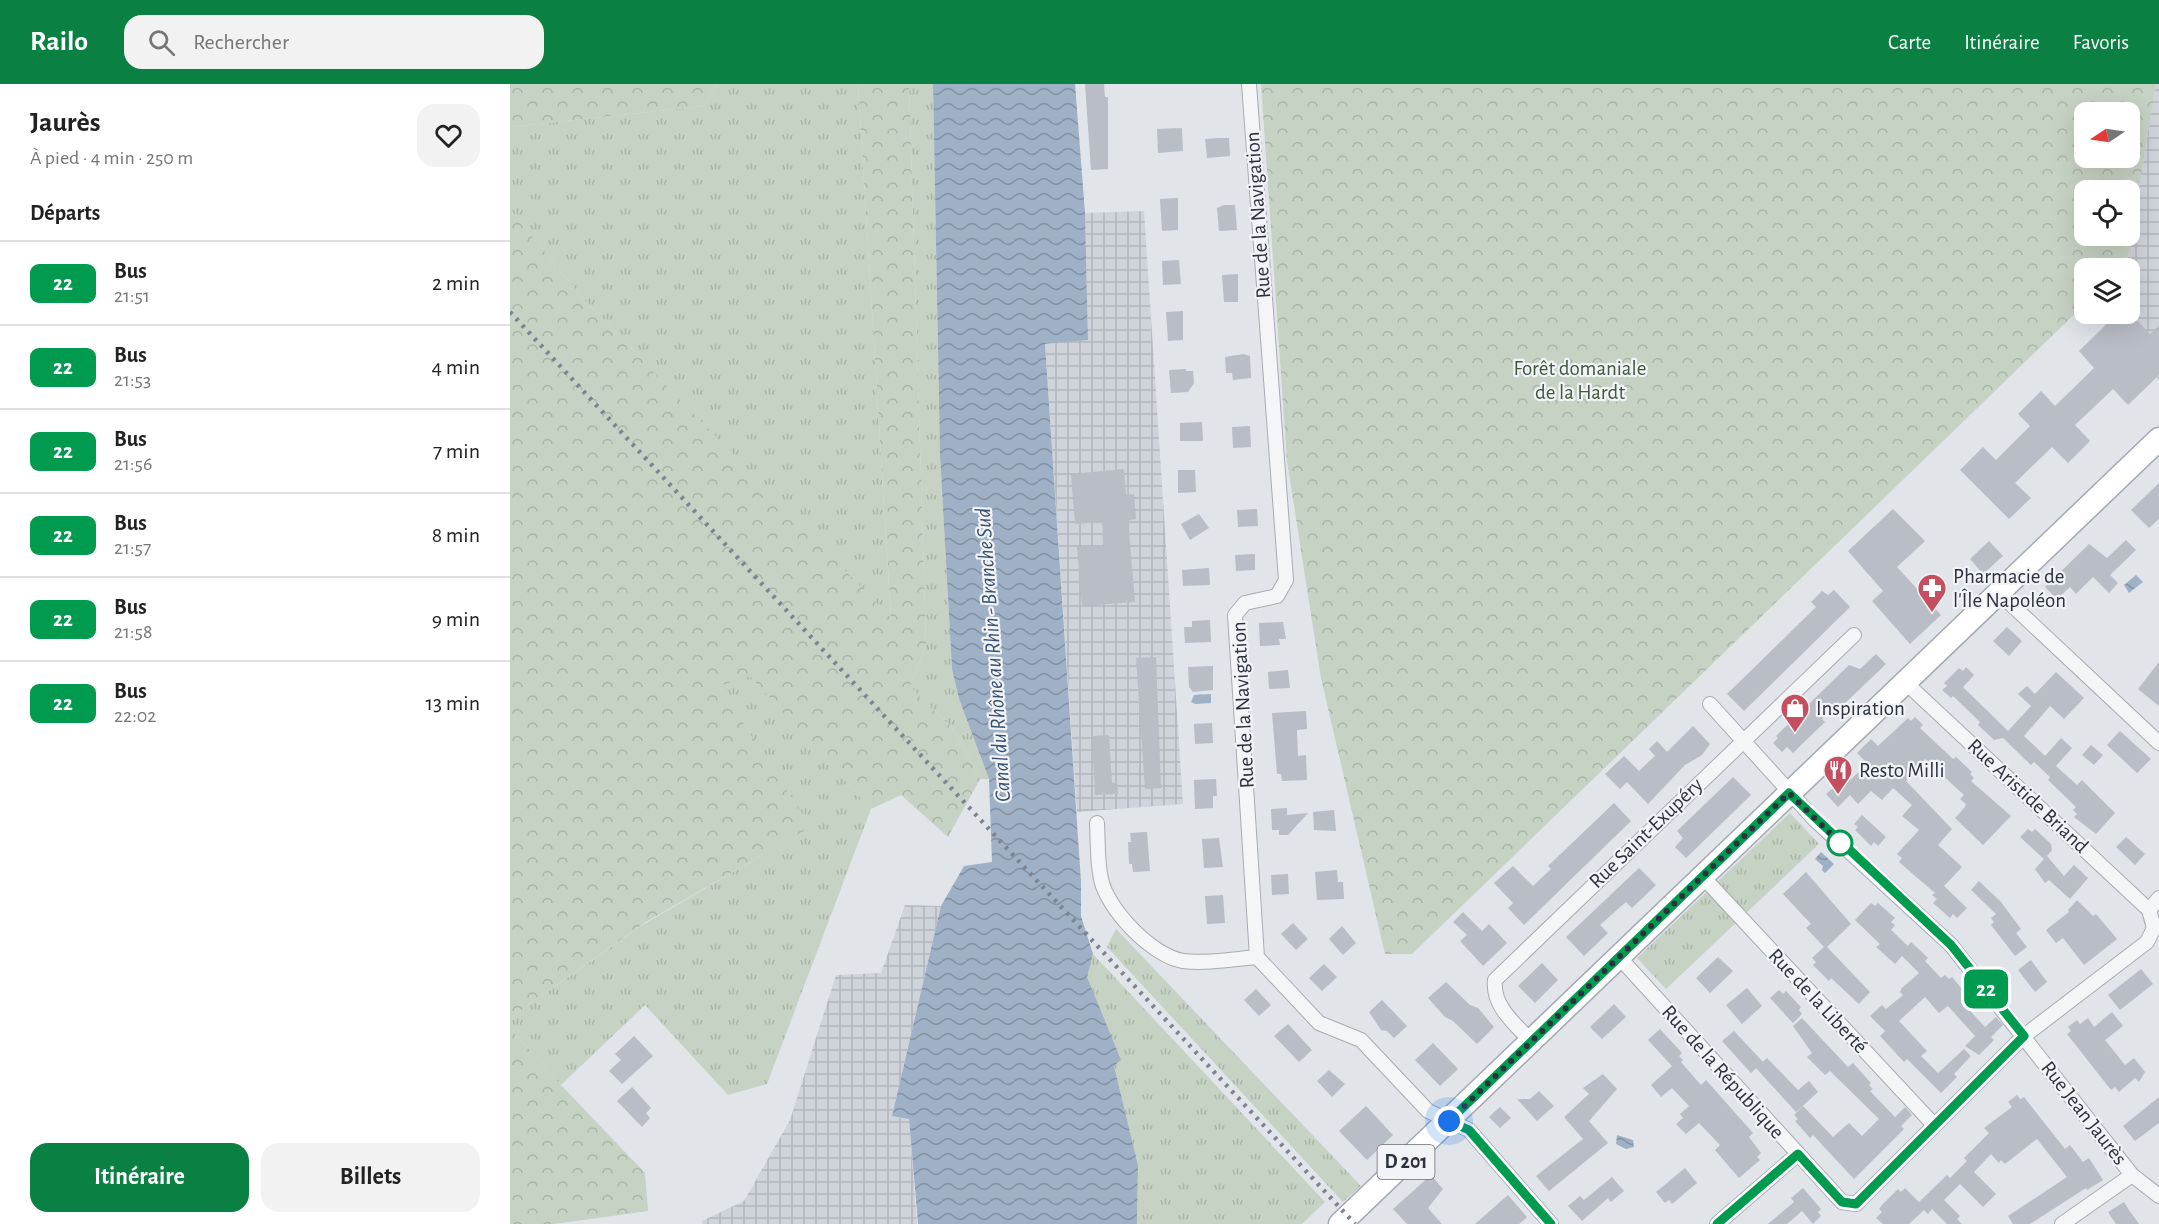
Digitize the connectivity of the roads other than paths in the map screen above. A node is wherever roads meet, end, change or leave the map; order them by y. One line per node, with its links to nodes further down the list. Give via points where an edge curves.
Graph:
1 (1249, 84): 14 (street, Rue de la Navigation, via 1286,580 1277,596 1245,603 1235,615)
2 (2159, 439): 3 (main road, D 201)
3 (1999, 593): 5 (main road, D 201); 8 (street)
4 (1854, 635): 7 (street, Rue Saint-Exupéry)
5 (1906, 683): 9 (main road, D 201); 13 (street, Rue Aristide Briand)
6 (1710, 704): 7 (street, Rue Jean Jaurès)
7 (1741, 741): 9 (street, Rue Jean Jaurès); 17 (street, Rue Saint-Exupéry, via 1495,980 1498,1004)
8 (2159, 743)
9 (1789, 793): 11 (main road, D 201); 16 (street, Rue Jean Jaurès, via 1951,945)
10 (1097, 823): 14 (street, via 1101,879 1109,901 1144,940 1162,954 1183,961)
11 (1703, 877): 15 (main road, D 201); 19 (street, Rue de la Liberté)
12 (2159, 898): 13 (street)
13 (2149, 910): 16 (street, via 2154,928 2147,942)
14 (1257, 957): 18 (street, via 1319,1023 1361,1040 1428,1111)
15 (1619, 957): 17 (main road, D 201); 20 (street, Rue de la République)
16 (2024, 1036): 19 (street); 21 (street, Rue Jean Jaurès)
17 (1532, 1042): 18 (main road, D 201)
18 (1449, 1121): 23 (main road, D 201); 24 (street, via 1469,1130)
19 (1934, 1125): 20 (street, Rue de la République, via 1856,1204 1842,1202)
20 (1798, 1154): 25 (street)
21 (2132, 1175): 22 (street, Rue Jean Jaurès); 26 (street)
22 (2159, 1196)
23 (1340, 1224)
24 (1551, 1224)
25 (1717, 1224)
26 (2062, 1224)

